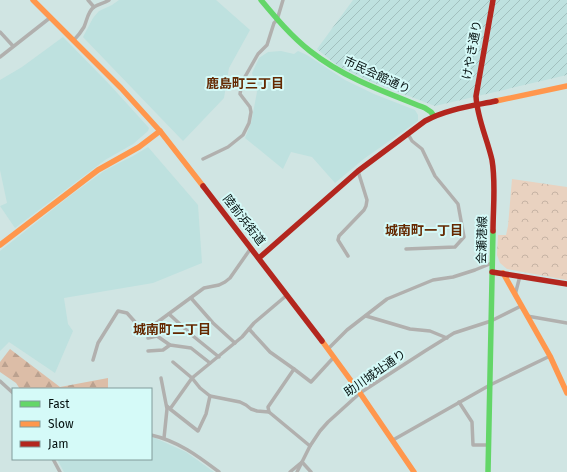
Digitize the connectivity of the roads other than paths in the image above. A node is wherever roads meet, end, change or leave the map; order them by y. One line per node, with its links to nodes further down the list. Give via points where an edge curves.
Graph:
1 (33, 0): 8 (main road, 陸前浜街道)
2 (88, 0): 7 (street)
3 (109, 0): 7 (street)
4 (261, 0): 9 (main road, 市民会館通り)
5 (283, 0): 9 (street)
6 (493, 0): 15 (main road, けやき通り)
7 (94, 7): 11 (street)
8 (51, 17): 11 (main road, 陸前浜街道); 12 (street)
9 (277, 20): 16 (main road, 市民会館通り, via 310,51 342,72 425,108); 19 (street, via 267,45 258,54 242,82 240,94 251,112 243,135 228,147)
10 (0, 32): 12 (street)
11 (74, 40): 17 (main road, 陸前浜街道)
12 (13, 46): 13 (street)
13 (0, 57)
14 (567, 86): 15 (main road)
15 (476, 105): 16 (main road); 26 (main road, 会瀬港線, via 493,168)
16 (434, 116): 18 (main road)
17 (160, 131): 21 (main road, via 133,151 98,170); 22 (main road, 陸前浜街道)
18 (408, 134): 20 (main road); 23 (street, via 422,149 435,176 458,204 464,237 455,246)
19 (203, 159)
20 (358, 171): 24 (street, via 367,200 364,210 339,236 338,240); 25 (main road)
21 (0, 245)
22 (251, 248): 25 (main road, 陸前浜街道); 33 (street, via 230,278 219,285 204,288)
23 (406, 249)
24 (348, 256)
25 (258, 258): 31 (main road, 陸前浜街道)
26 (492, 264): 27 (main road, 会瀬港線); 36 (street, via 453,277 433,280 387,299)
27 (492, 272): 28 (main road); 38 (main road, 会瀬港線)
28 (503, 274): 29 (main road); 32 (main road)
29 (520, 276): 30 (main road); 32 (street)
30 (567, 284)
31 (287, 295): 40 (street); 45 (main road, 陸前浜街道)
32 (515, 295): 34 (main road)
33 (191, 298): 35 (street); 43 (street)
34 (521, 306): 37 (main road); 38 (street, 助川城址通り)
35 (169, 314): 47 (street); 50 (street, via 144,332 127,313 118,311 98,343)
36 (366, 316): 42 (street, via 410,329 430,331); 45 (street)
37 (527, 316): 39 (street); 48 (main road)
38 (490, 321): 42 (street, 助川城址通り, via 454,333); 57 (main road, 会瀬港線)
39 (567, 323)
40 (249, 329): 43 (street); 53 (street, via 270,352)
41 (148, 338): 44 (street, via 157,336)
42 (447, 338): 59 (street, 助川城址通り)
43 (235, 343): 47 (street)
44 (170, 345): 46 (street, via 163,350); 52 (street, via 191,348)
45 (328, 349): 49 (main road, 陸前浜街道)
46 (148, 351)
47 (218, 356): 52 (street)
48 (550, 356): 57 (street); 60 (main road)
49 (334, 357): 53 (street, via 311,382); 59 (main road, 陸前浜街道)
50 (93, 360)
51 (173, 362): 55 (street)
52 (210, 364): 55 (street)
53 (294, 369): 64 (street, via 271,401)
54 (161, 378): 63 (street)
55 (192, 378): 61 (street); 63 (street)
56 (0, 381): 58 (street)
57 (490, 385): 62 (street); 68 (main road, 会瀬港線)
58 (12, 392)
59 (360, 393): 67 (main road, 陸前浜街道); 69 (street, 助川城址通り, via 328,422)
60 (567, 393)
61 (210, 396): 63 (street, via 206,414 198,431); 64 (street, via 240,402 251,409)
62 (459, 402): 67 (street); 68 (street, via 472,422 473,445)
63 (168, 408): 66 (street)
64 (269, 412): 69 (street)
65 (152, 435): 66 (street)
66 (164, 438): 73 (street, via 190,451)
67 (393, 440): 77 (main road, 陸前浜街道)
68 (489, 445): 78 (main road, 会瀬港線)
69 (310, 446): 71 (street, 助川城址通り)
70 (53, 460): 72 (street)
71 (302, 462): 74 (street); 75 (street, 助川城址通り); 76 (street)
72 (60, 472)
73 (219, 472)
74 (290, 472)
75 (297, 472)
76 (311, 472)
77 (414, 472)
78 (488, 472)

